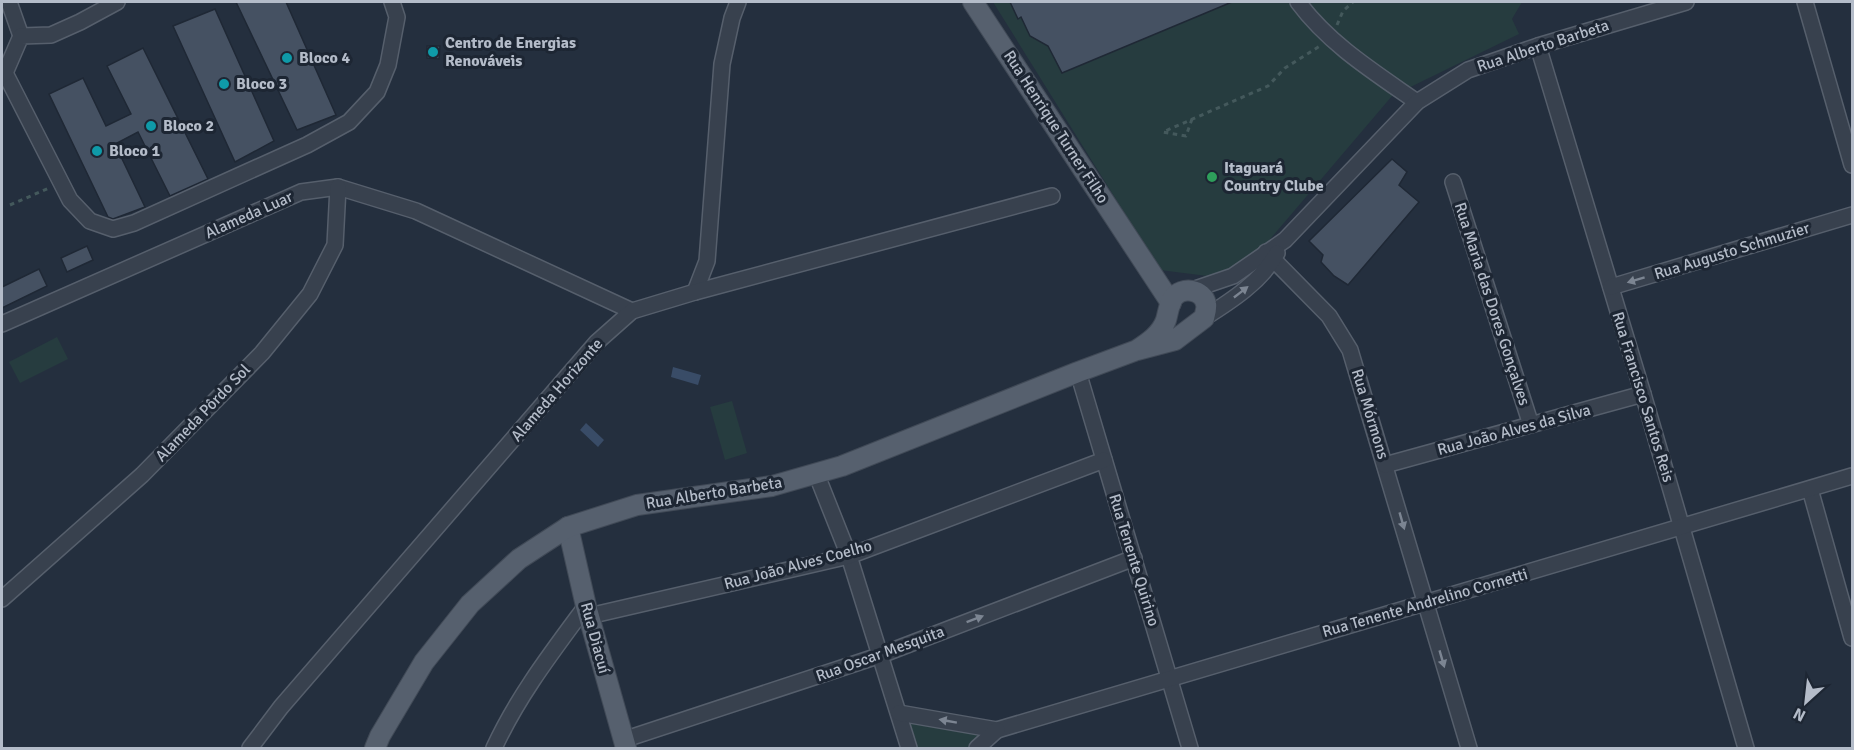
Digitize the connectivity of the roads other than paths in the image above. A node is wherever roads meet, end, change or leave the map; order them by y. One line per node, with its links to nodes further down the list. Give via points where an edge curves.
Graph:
1 (9, 2): 9 (street)
2 (117, 2): 9 (street, via 51,35)
3 (392, 2): 11 (street, via 397,17 388,65 377,92 349,122 307,145 113,230 90,221 70,200)
4 (738, 2): 22 (street, via 722,64 707,261)
5 (973, 2): 18 (main road, Rua Henrique Turner Filho)
6 (1298, 2): 12 (street, via 1344,51)
7 (1686, 2): 10 (street, Rua Alberto Barbeta)
8 (1805, 2): 13 (street)
9 (21, 36): 11 (street)
10 (1538, 45): 12 (street, Rua Alberto Barbeta, via 1468,70); 20 (street, Rua Francisco Santos Reis)
11 (3, 74)
12 (1417, 102): 19 (street, Rua Alberto Barbeta)
13 (1852, 165)
14 (1453, 182): 30 (street, Rua Maria das Dores Gonçalves)
15 (338, 187): 24 (street, Alameda Luar, via 416,211); 26 (street, Alameda Luar, via 301,192); 40 (street, Alameda Pôrdo Sol, via 335,245 310,294 262,353 142,475)
16 (1052, 196): 22 (street, Alameda Horizonte)
17 (1852, 215): 20 (street, Rua Augusto Schmuzier, one-way to 20)
18 (1139, 254): 21 (main road); 23 (main road, Rua Henrique Turner Filho)
19 (1270, 256): 21 (street, via 1233,276); 25 (street, one-way to 19, via 1249,285); 32 (street, Rua Mórmons, via 1329,316 1350,350)
20 (1611, 287): 29 (street, Rua Francisco Santos Reis)
21 (1191, 290): 23 (main road, via 1181,291); 25 (main road, via 1202,296 1206,304)
22 (696, 292): 24 (street, Alameda Horizonte)
23 (1170, 304): 25 (main road, via 1173,319 1183,326); 27 (main road, via 1165,323 1154,338)
24 (632, 311): 49 (street, Alameda Horizonte, via 597,342 281,707)
25 (1200, 322): 27 (main road, via 1175,340)
26 (2, 324)
27 (1137, 350): 28 (main road, Rua Alberto Barbeta)
28 (1078, 372): 31 (street, Rua Tenente Quirino); 33 (main road, Rua Alberto Barbeta)
29 (1643, 394): 30 (street, Rua João Alves da Silva); 37 (street, Rua Francisco Santos Reis)
30 (1531, 425): 32 (street, Rua João Alves da Silva)
31 (1104, 460): 38 (street, Rua João Alves Coelho); 39 (street, Rua Tenente Quirino)
32 (1385, 465): 41 (street, Rua Mórmons, one-way to 41)
33 (816, 473): 36 (main road, Rua Alberto Barbeta, via 772,486 637,505); 38 (street)
34 (1852, 476): 35 (street, Rua Tenente Andrelino Cornetti)
35 (1810, 489): 37 (street, Rua Tenente Andrelino Cornetti); 43 (street)
36 (568, 526): 42 (main road, Rua Diacuí); 50 (main road, Rua Alberto Barbeta, via 519,559 470,604 424,662)
37 (1682, 527): 41 (street, Rua Tenente Andrelino Cornetti); 56 (street, Rua Francisco Santos Reis)
38 (849, 555): 42 (street, Rua João Alves Coelho); 44 (street)
39 (1134, 558): 44 (street, Rua Oscar Mesquita, one-way to 39); 45 (street, Rua Tenente Quirino)
40 (2, 599)
41 (1426, 603): 45 (street, Rua Tenente Andrelino Cornetti); 55 (street, Rua Mórmons, one-way to 55)
42 (588, 611): 48 (main road, Rua Diacuí); 51 (street, via 541,665)
43 (1852, 638)
44 (881, 655): 46 (street); 48 (street, Rua Oscar Mesquita)
45 (1169, 678): 47 (street, Rua Tenente Andrelino Cornetti); 54 (street, Rua Tenente Quirino)
46 (899, 713): 47 (street, one-way to 46); 52 (street)
47 (997, 730): 53 (street)
48 (624, 744)
49 (250, 748)
50 (375, 748)
51 (494, 748)
52 (909, 748)
53 (977, 748)
54 (1190, 748)
55 (1468, 748)
56 (1746, 748)

